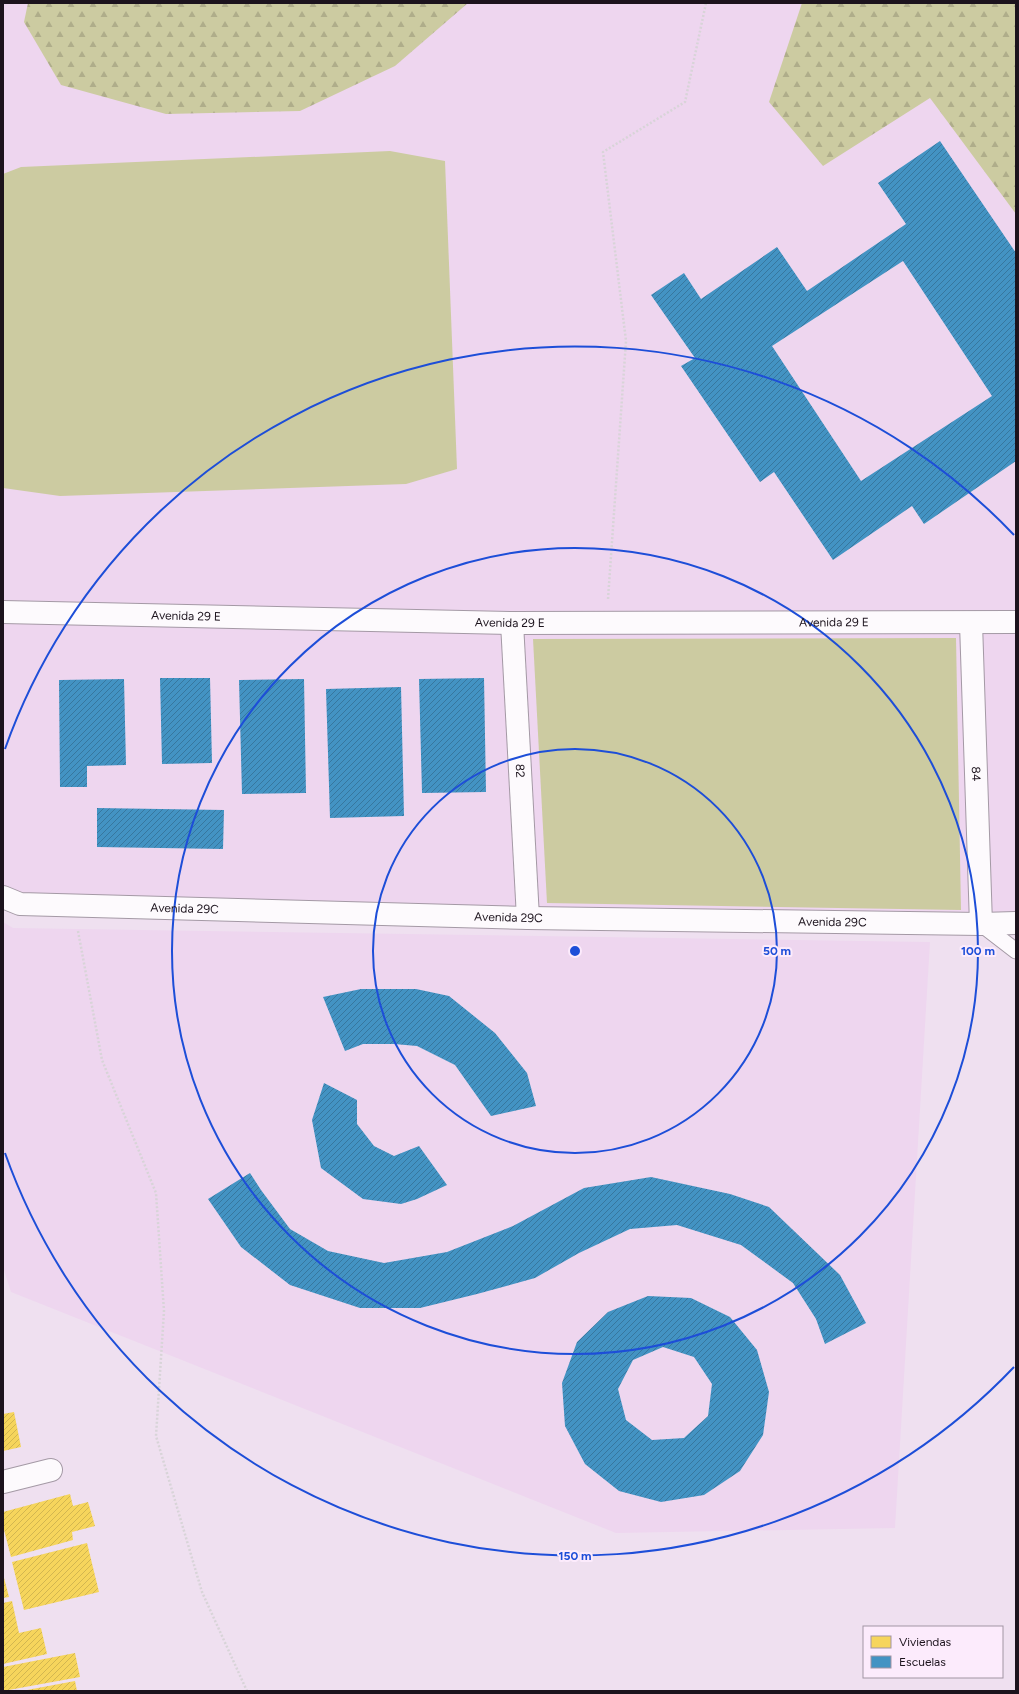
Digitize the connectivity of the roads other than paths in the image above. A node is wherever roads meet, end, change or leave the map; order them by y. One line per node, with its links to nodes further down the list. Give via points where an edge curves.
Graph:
1 (3, 612): 3 (street, Avenida 29 E)
2 (1016, 622): 4 (street, Avenida 29 E)
3 (512, 623): 4 (street, Avenida 29 E); 6 (street, 82)
4 (971, 623): 8 (street, 84)
5 (3, 897): 6 (street, Avenida 29C, via 20,904)
6 (528, 918): 8 (street, Avenida 29C)
7 (1016, 923): 8 (street, Avenida 29C)
8 (981, 924): 9 (lane)
9 (1016, 951)
10 (51, 1470): 11 (street)
11 (3, 1482)

